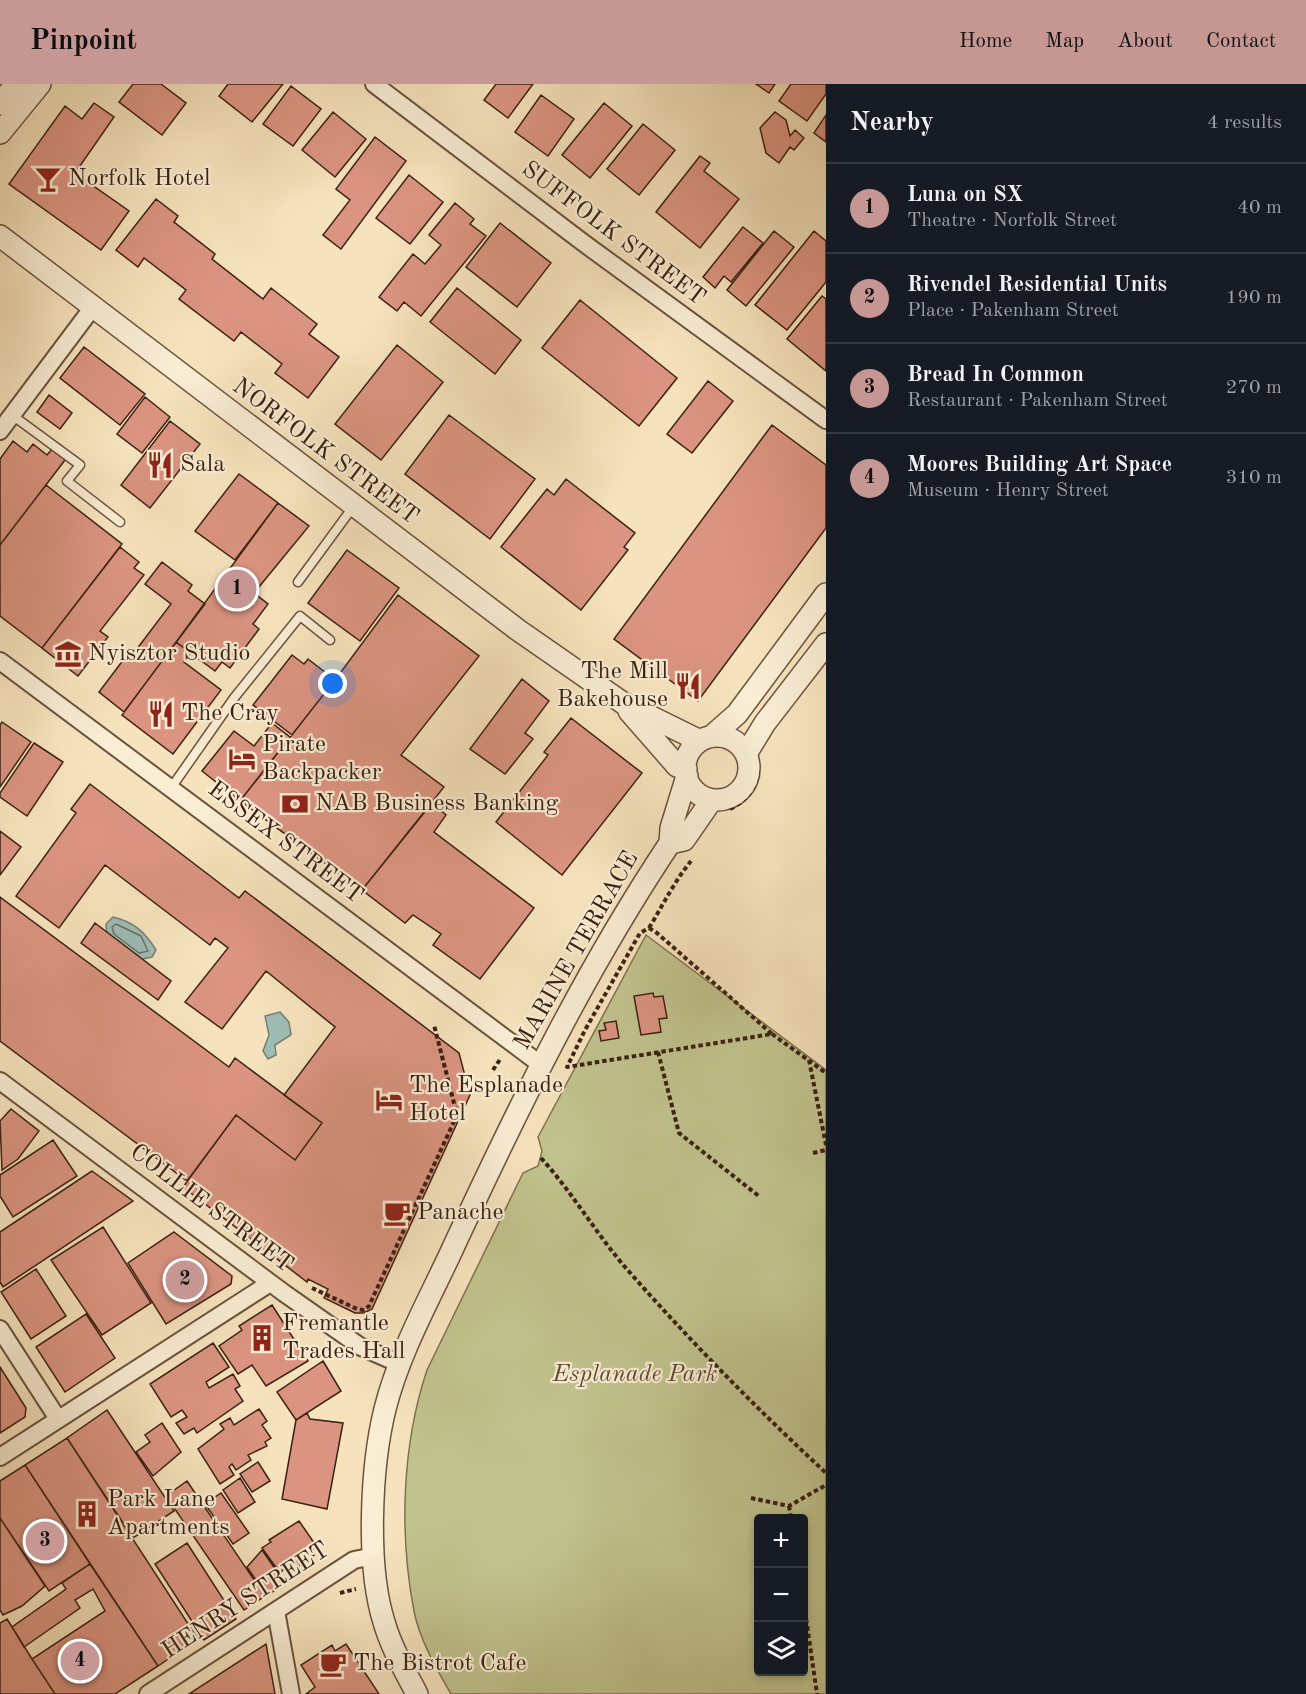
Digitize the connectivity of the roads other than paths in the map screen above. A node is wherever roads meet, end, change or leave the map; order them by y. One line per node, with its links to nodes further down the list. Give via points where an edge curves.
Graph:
1 (16, 84): 4 (street)
2 (40, 84): 5 (street)
3 (374, 84): 9 (street, SUFFOLK STREET)
4 (0, 104)
5 (0, 133)
6 (0, 236): 7 (street, NORFOLK STREET)
7 (93, 307): 8 (street); 11 (street, NORFOLK STREET)
8 (12, 415): 10 (street); 12 (lane, via 80,465 67,481)
9 (826, 420)
10 (0, 431)
11 (353, 507): 13 (lane); 18 (street, NORFOLK STREET)
12 (120, 522)
13 (298, 582)
14 (826, 594): 19 (street, MARINE TERRACE, via 737,714)
15 (330, 640): 22 (lane, via 300,616 234,698)
16 (826, 644): 20 (street, via 765,723)
17 (0, 661): 22 (street, ESSEX STREET)
18 (623, 703): 19 (street, NORFOLK STREET); 21 (street, NORFOLK STREET)
19 (706, 738): 20 (street, via 731,740); 21 (street, MARINE TERRACE, via 687,756)
20 (753, 757): 23 (street, via 742,789)
21 (686, 772): 23 (street, via 700,795); 24 (street, MARINE TERRACE)
22 (171, 788): 25 (street, ESSEX STREET)
23 (718, 808): 24 (street, MARINE TERRACE, via 684,840)
24 (670, 843): 25 (street, MARINE TERRACE, via 601,951)
25 (540, 1065): 29 (street, MARINE TERRACE)
26 (0, 1081): 27 (street, COLLIE STREET)
27 (270, 1283): 29 (street, COLLIE STREET, via 361,1347); 30 (street)
28 (0, 1329): 30 (street)
29 (400, 1364): 32 (street, MARINE TERRACE, via 385,1409 375,1480)
30 (58, 1419): 31 (street)
31 (0, 1457)
32 (374, 1556): 33 (street, HENRY STREET, via 354,1560); 36 (street, MARINE TERRACE, via 376,1590 384,1622)
33 (276, 1611): 34 (street, HENRY STREET); 35 (street)
34 (148, 1694)
35 (291, 1694)
36 (417, 1694)

